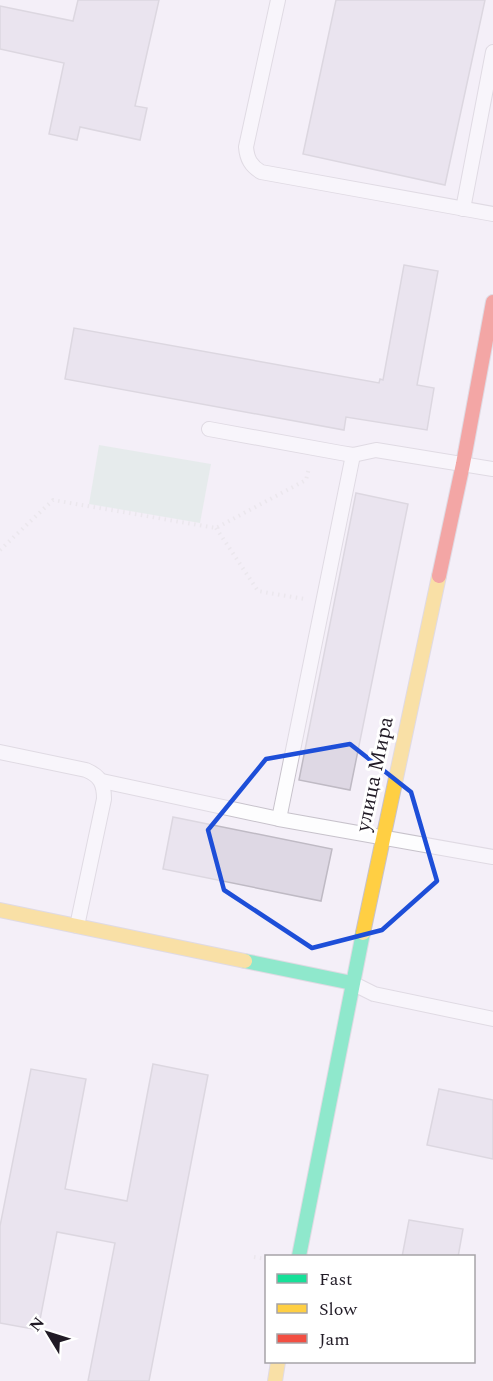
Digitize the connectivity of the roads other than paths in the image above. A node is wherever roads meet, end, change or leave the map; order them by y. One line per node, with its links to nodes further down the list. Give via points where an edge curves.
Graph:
1 (278, 0): 3 (lane, via 247,142 251,164 261,172)
2 (493, 52): 3 (lane)
3 (463, 209): 4 (lane)
4 (493, 214)
5 (493, 302): 8 (street, улица Мира)
6 (209, 429): 7 (lane)
7 (353, 455): 8 (lane, via 376,450); 12 (lane)
8 (463, 464): 9 (lane); 13 (street, улица Мира)
9 (493, 469)
10 (0, 752): 11 (lane, via 86,770)
11 (102, 781): 12 (lane); 16 (lane, via 104,799)
12 (279, 819): 13 (lane)
13 (382, 836): 14 (lane); 17 (street, улица Мира)
14 (493, 857)
15 (0, 910): 16 (street)
16 (77, 926): 17 (street)
17 (352, 983): 18 (lane, via 374,994); 19 (street, улица Мира)
18 (493, 1019)
19 (299, 1255)
20 (278, 1363): 21 (street)
21 (274, 1381)

